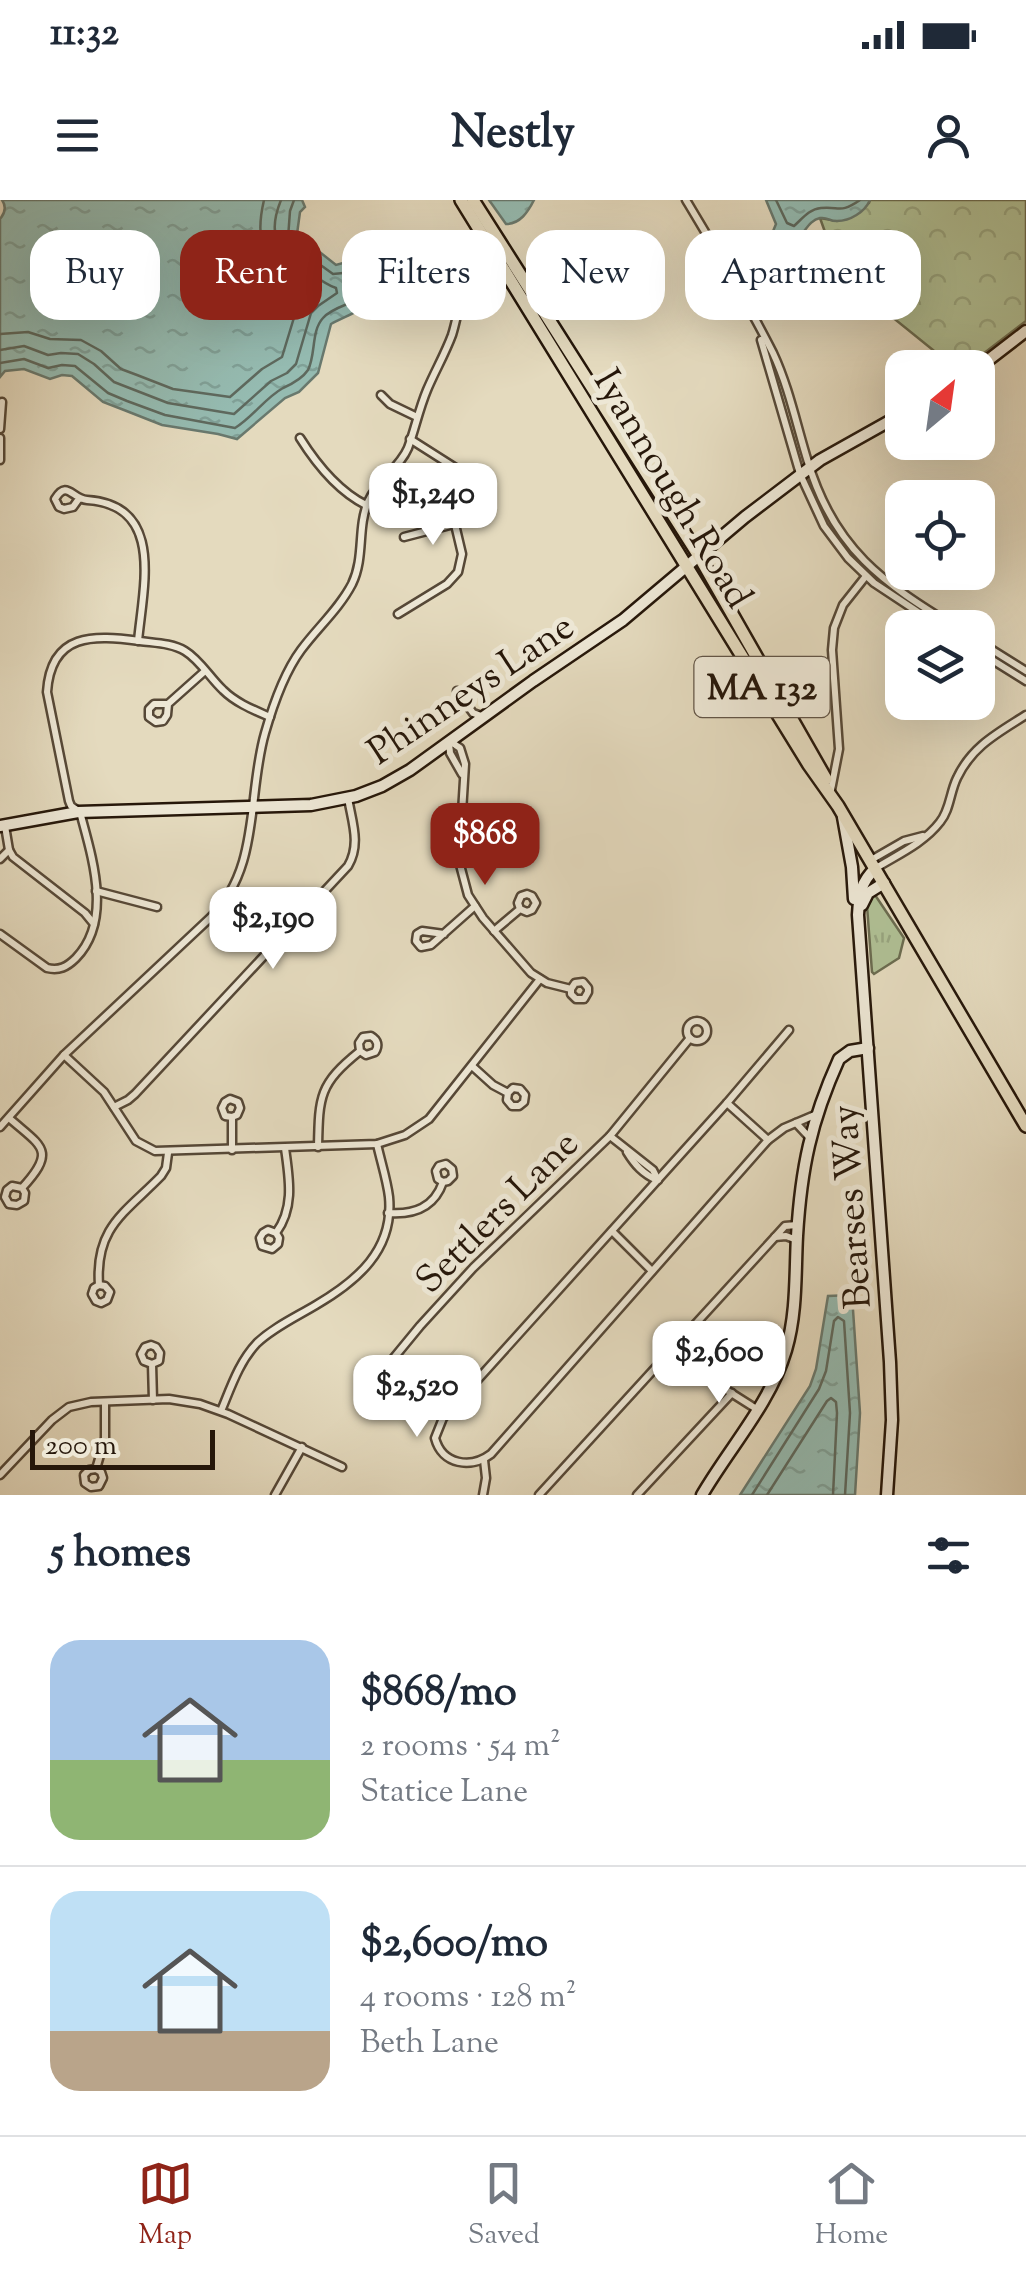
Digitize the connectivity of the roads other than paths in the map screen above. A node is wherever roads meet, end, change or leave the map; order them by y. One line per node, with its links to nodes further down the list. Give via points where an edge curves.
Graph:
1 (461, 200): 4 (main road, Iyannough Road / MA 132)
2 (473, 200): 23 (main road, Iyannough Road / MA 132)
3 (686, 200): 18 (street, via 758,330)
4 (480, 230)
5 (506, 273): 24 (main road, Iyannough Road / MA 132)
6 (455, 320): 11 (street)
7 (1026, 331): 8 (main road)
8 (995, 355)
9 (381, 395): 11 (street)
10 (2, 402): 13 (street)
11 (417, 417): 16 (street)
12 (885, 424): 18 (main road, Phinneys Lane)
13 (0, 429)
14 (0, 438): 17 (street)
15 (300, 438): 20 (street, via 331,478)
16 (410, 439): 20 (street); 21 (street, via 465,474)
17 (0, 460)
18 (805, 471): 23 (main road, Phinneys Lane); 25 (street, via 824,526); 27 (street, via 863,560)
19 (78, 500): 29 (street, via 118,507 138,531 144,553)
20 (366, 505): 39 (street, via 354,580 294,660)
21 (454, 524): 22 (street); 28 (street, via 462,554 458,572)
22 (404, 537)
23 (699, 556): 24 (main road, Phinneys Lane); 42 (main road, Iyannough Road / MA 132)
24 (687, 566): 38 (main road, Phinneys Lane, via 623,620); 46 (main road, Iyannough Road / MA 132)
25 (866, 576): 26 (street); 41 (street, via 834,628)
26 (913, 610)
27 (928, 610)
28 (398, 614)
29 (138, 641): 32 (street, via 180,648); 47 (street, via 84,639 67,648 50,672 49,708 70,806)
30 (995, 652): 33 (street)
31 (995, 661): 34 (street)
32 (206, 671): 36 (street); 39 (street, via 228,695)
33 (1026, 672)
34 (1026, 681)
35 (457, 692): 38 (street)
36 (168, 704)
37 (1026, 715): 51 (street, via 968,760 942,820)
38 (484, 717): 40 (main road, Phinneys Lane)
39 (270, 718): 45 (street)
40 (450, 742): 44 (main road, Phinneys Lane, via 390,782); 55 (street, via 465,764 460,861)
41 (839, 752): 42 (street); 43 (street)
42 (824, 761): 43 (main road, Iyannough Road / MA 132)
43 (831, 790): 46 (main road, Iyannough Road / MA 132)
44 (348, 798): 45 (main road, Phinneys Lane); 73 (street, via 356,845 348,866 135,1094)
45 (255, 806): 47 (main road, Phinneys Lane); 69 (street, via 226,900)
46 (840, 808): 51 (main road, Iyannough Road / MA 132); 52 (main road, Bearses Way)
47 (80, 812): 48 (main road, Phinneys Lane); 54 (street)
48 (2, 825): 49 (street)
49 (10, 850): 50 (street); 59 (street)
50 (0, 859)
51 (873, 864): 52 (main road); 53 (main road, Iyannough Road / MA 132); 58 (main road, Bearses Way, via 860,889)
52 (852, 875): 58 (main road, Bearses Way)
53 (884, 884): 58 (main road, via 866,895); 78 (main road, Iyannough Road / MA 132)
54 (96, 891): 56 (street); 59 (street)
55 (474, 906): 60 (street); 62 (street)
56 (157, 908)
57 (520, 909): 60 (street)
58 (858, 916): 67 (main road, Bearses Way)
59 (94, 924): 61 (street, via 78,956 56,970)
60 (494, 931): 63 (street)
61 (0, 934)
62 (444, 934)
63 (540, 979): 64 (street); 70 (street)
64 (571, 989)
65 (789, 1030): 72 (street)
66 (690, 1038): 80 (street, Settlers Lane)
67 (868, 1048): 74 (main road, via 839,1059); 117 (main road, Bearses Way, via 891,1382)
68 (360, 1051): 84 (street, via 323,1091)
69 (64, 1055): 73 (street); 75 (street)
70 (471, 1066): 71 (street); 83 (street, via 429,1119)
71 (508, 1093)
72 (726, 1103): 82 (street); 88 (street)
73 (114, 1106): 87 (street, via 136,1141)
74 (817, 1114): 77 (street); 81 (main road)
75 (9, 1118): 79 (street); 90 (street, via 43,1154)
76 (232, 1118): 86 (street)
77 (796, 1123): 81 (street); 82 (street)
78 (1026, 1126)
79 (0, 1127)
80 (610, 1136): 88 (street, Settlers Lane); 100 (street, Settlers Lane, via 473,1268)
81 (810, 1138): 92 (main road)
82 (768, 1140): 97 (street)
83 (378, 1144): 84 (street); 91 (street)
84 (318, 1147): 85 (street)
85 (284, 1148): 86 (street); 94 (street, via 290,1198)
86 (232, 1150): 87 (street)
87 (168, 1152): 98 (street, via 164,1172 108,1230)
88 (658, 1180): 93 (street)
89 (443, 1182): 91 (street, via 424,1208)
90 (22, 1188)
91 (388, 1214): 106 (street, via 378,1250 363,1272 256,1344)
92 (798, 1225): 95 (street); 96 (main road)
93 (612, 1232): 97 (street); 108 (street, via 439,1425 436,1442 444,1456)
94 (276, 1233)
95 (775, 1237): 96 (street); 114 (street)
96 (797, 1240): 105 (main road, via 790,1331 776,1379)
97 (652, 1271): 108 (street)
98 (99, 1285)
99 (152, 1364): 103 (street)
100 (382, 1371)
101 (698, 1372): 102 (street)
102 (732, 1393): 105 (street); 115 (street)
103 (153, 1400): 104 (street); 106 (street)
104 (106, 1401): 110 (street); 111 (street, via 64,1410)
105 (758, 1410): 116 (main road)
106 (221, 1411): 107 (street)
107 (302, 1447): 109 (street); 112 (street)
108 (484, 1460): 113 (street)
109 (342, 1467)
110 (96, 1469)
111 (0, 1475)
112 (271, 1495)
113 (483, 1495)
114 (538, 1495)
115 (637, 1495)
116 (702, 1495)
117 (887, 1495)

